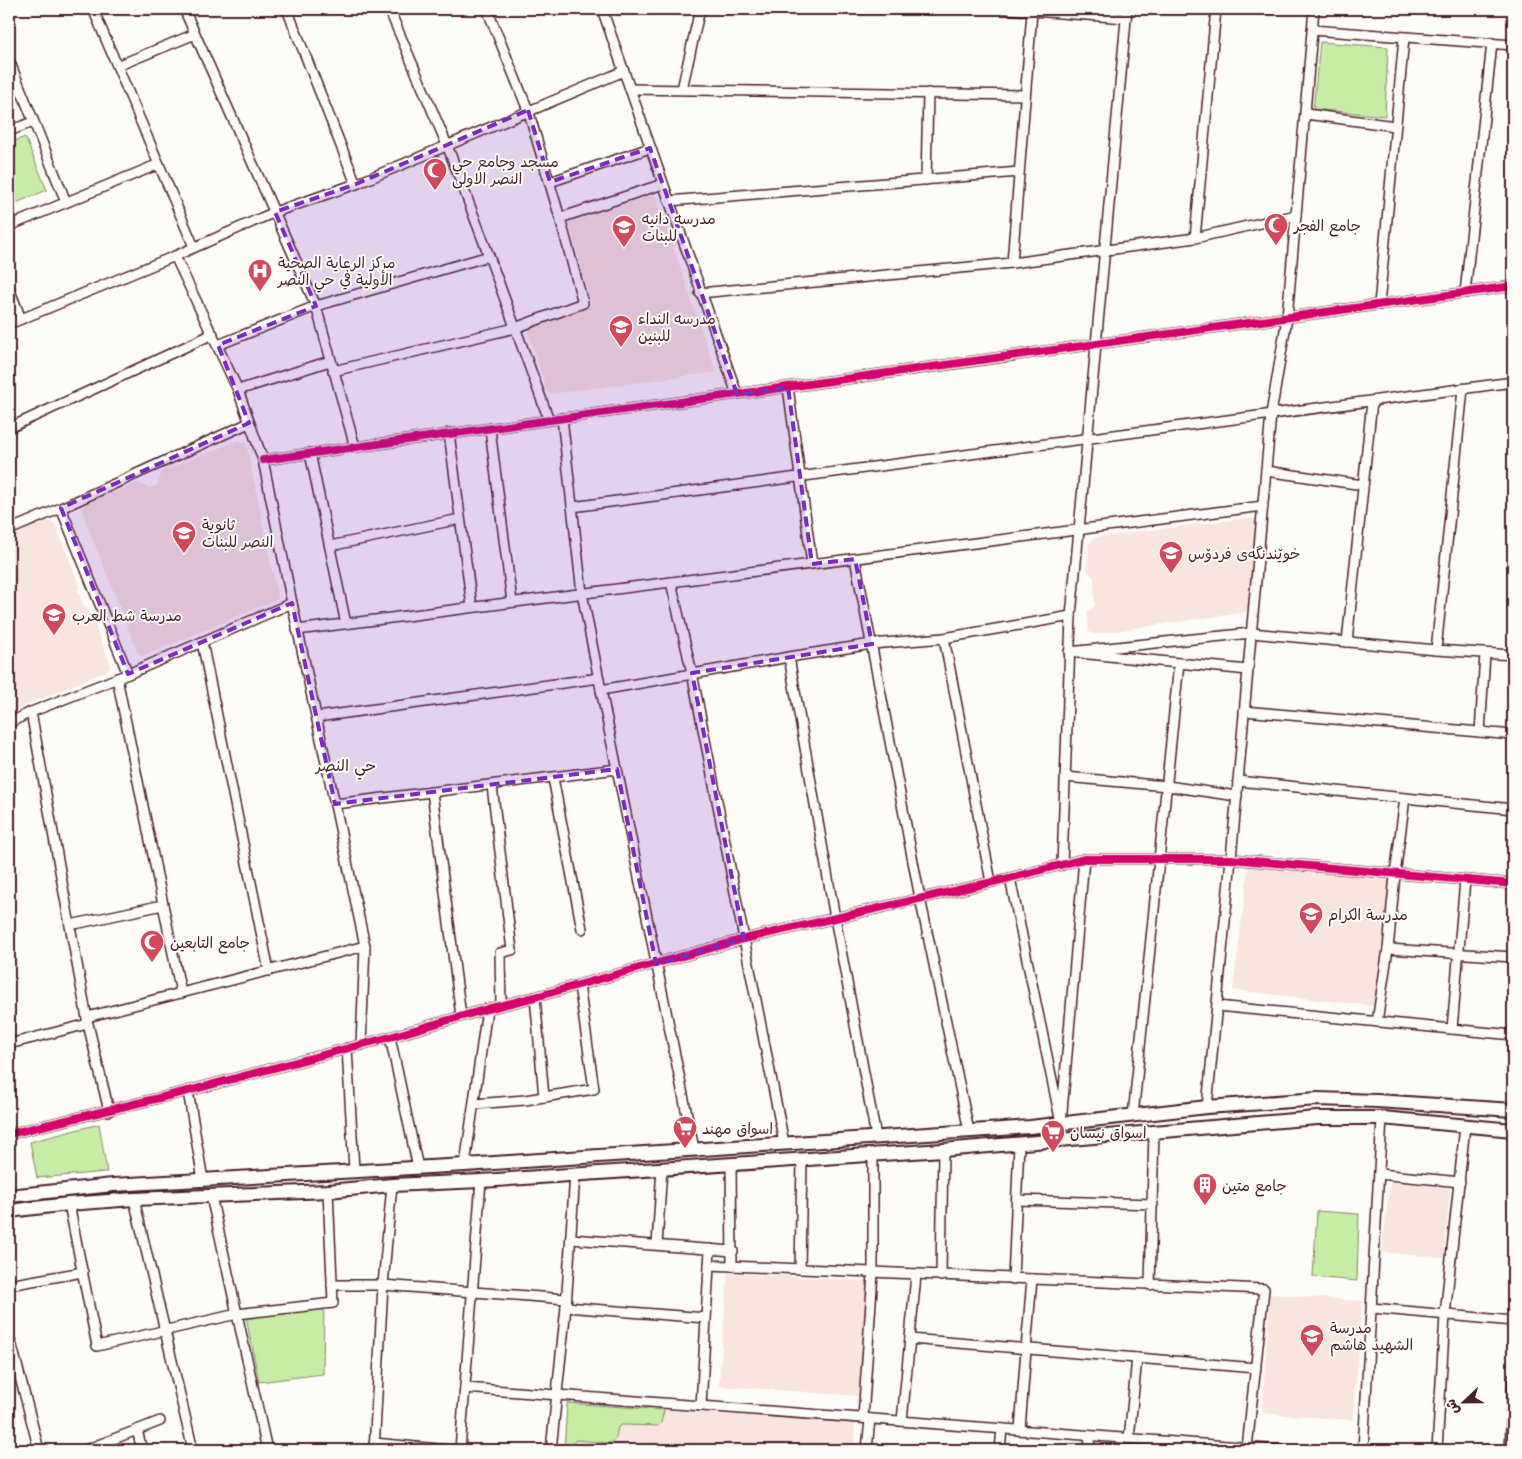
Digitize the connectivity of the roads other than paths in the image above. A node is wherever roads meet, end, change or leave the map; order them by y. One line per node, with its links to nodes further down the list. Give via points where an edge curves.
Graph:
1 (93, 9): 20 (street)
2 (184, 9): 15 (street)
3 (287, 9): 37 (street)
4 (389, 9): 31 (street)
5 (487, 9): 26 (street)
6 (602, 9): 21 (street)
7 (700, 9): 23 (street)
8 (1007, 9): 11 (street)
9 (1216, 9): 45 (street)
10 (1314, 9): 14 (street)
11 (1032, 12): 12 (street); 25 (street)
12 (1090, 12): 13 (street)
13 (1126, 13): 47 (street)
14 (1312, 30): 16 (street); 27 (street)
15 (195, 34): 20 (street); 41 (street)
16 (1404, 38): 17 (street); 29 (street)
17 (1492, 43): 18 (street); 54 (street)
18 (1513, 45)
19 (9, 60): 28 (street)
20 (117, 66): 33 (street)
21 (624, 71): 22 (street); 26 (street)
22 (630, 89): 23 (street); 32 (street)
23 (682, 89): 24 (street)
24 (928, 93): 25 (street); 35 (street)
25 (1025, 95): 34 (street)
26 (528, 110): 31 (street); 36 (street)
27 (1306, 114): 29 (street); 42 (street)
28 (33, 122): 30 (street); 40 (street)
29 (1396, 126): 55 (street)
30 (9, 131)
31 (447, 145): 37 (street); 49 (street)
32 (650, 148): 36 (street); 38 (street)
33 (158, 164): 40 (street); 46 (street)
34 (1019, 172): 35 (street); 50 (street)
35 (926, 180): 39 (street)
36 (550, 182): 43 (street)
37 (356, 184): 41 (street)
38 (663, 184): 39 (street); 43 (street)
39 (669, 201): 53 (street)
40 (66, 202): 44 (street)
41 (275, 212): 46 (street); 56 (street)
42 (1296, 214): 45 (street); 57 (street)
43 (560, 218): 60 (street, via 583,303)
44 (9, 226)
45 (1195, 238): 47 (street)
46 (194, 248): 48 (street)
47 (1105, 250): 50 (street); 62 (street)
48 (176, 256): 58 (street); 61 (street)
49 (489, 256): 56 (street); 60 (street)
50 (1012, 263): 53 (street)
51 (1513, 286): 54 (street)
52 (9, 288): 58 (street)
53 (700, 293): 70 (street)
54 (1466, 293): 55 (street)
55 (1379, 305): 57 (street)
56 (316, 306): 63 (street); 64 (street)
57 (1287, 318): 62 (street); 72 (street)
58 (21, 319): 59 (street)
59 (9, 324)
60 (515, 328): 65 (street); 74 (street)
61 (213, 334): 63 (street); 76 (street)
62 (1095, 344): 67 (street); 79 (street)
63 (218, 345): 69 (street)
64 (330, 361): 65 (street); 69 (street)
65 (333, 371): 80 (street)
66 (1513, 382): 68 (street)
67 (788, 387): 70 (street); 84 (street)
68 (1463, 389): 71 (street); 108 (street)
69 (238, 390): 75 (street)
70 (737, 394): 73 (street)
71 (1372, 401): 72 (street); 85 (street)
72 (1271, 414): 79 (street); 83 (street)
73 (562, 418): 74 (street); 88 (street)
74 (548, 420): 77 (street)
75 (249, 423): 82 (street); 87 (street)
76 (9, 428)
77 (490, 429): 78 (street); 97 (street)
78 (449, 433): 80 (street); 89 (street)
79 (1088, 439): 84 (street); 91 (street)
80 (355, 447): 81 (street)
81 (310, 454): 82 (street); 92 (street)
82 (263, 460): 98 (street)
83 (1266, 471): 85 (street); 86 (street)
84 (800, 477): 88 (street); 94 (street)
85 (1363, 485): 106 (street)
86 (1263, 506): 91 (street); 103 (street)
87 (61, 508): 90 (street); 116 (street)
88 (572, 508): 96 (street)
89 (460, 520): 92 (street); 99 (street)
90 (9, 530)
91 (1078, 530): 93 (street); 100 (street)
92 (330, 546): 101 (street)
93 (855, 558): 94 (street); 107 (street)
94 (812, 564): 95 (street)
95 (671, 582): 96 (street); 115 (street)
96 (582, 593): 97 (street); 118 (street)
97 (512, 602): 99 (street)
98 (292, 603): 102 (street); 105 (street)
99 (472, 607): 101 (street)
100 (1071, 616): 104 (street); 109 (street)
101 (346, 624): 102 (street)
102 (298, 630): 122 (street)
103 (1251, 634): 106 (street); 109 (street); 114 (street)
104 (944, 638): 107 (street); 144 (street)
105 (202, 642): 116 (street); 157 (street)
106 (1346, 642): 108 (street)
107 (872, 644): 112 (street); 146 (street)
108 (1436, 650): 110 (street)
109 (1069, 652): 113 (street); 127 (street)
110 (1485, 654): 111 (street); 124 (street)
111 (1513, 655)
112 (789, 657): 115 (street); 148 (street)
113 (1179, 663): 114 (street); 131 (street)
114 (1248, 670): 120 (street)
115 (692, 673): 119 (street); 151 (street)
116 (128, 674): 117 (street)
117 (117, 678): 121 (street); 147 (street)
118 (599, 678): 119 (street); 122 (street)
119 (601, 690): 126 (street)
120 (1244, 711): 124 (street); 129 (street)
121 (31, 712): 123 (street); 149 (street)
122 (317, 717): 135 (street)
123 (9, 723)
124 (1480, 732): 125 (street)
125 (1513, 735)
126 (617, 769): 128 (street); 156 (street)
127 (1065, 777): 131 (street); 140 (street)
128 (554, 778): 130 (street); 150 (street)
129 (1238, 781): 133 (street); 134 (street)
130 (492, 786): 132 (street); 161 (street, via 512,950 500,953)
131 (1167, 786): 133 (street); 138 (street)
132 (432, 792): 135 (street); 164 (street)
133 (1237, 796): 139 (street)
134 (1405, 798): 136 (street); 141 (street)
135 (334, 804): 152 (street)
136 (1513, 809)
137 (1084, 859): 138 (street); 140 (street); 181 (street)
138 (1160, 859): 139 (street); 179 (street)
139 (1231, 859): 141 (street); 162 (street)
140 (1062, 865): 142 (street)
141 (1395, 874): 143 (street); 153 (street)
142 (1010, 878): 144 (street); 181 (street)
143 (1465, 880): 145 (street); 154 (street)
144 (991, 882): 146 (street)
145 (1513, 884)
146 (920, 898): 148 (street); 183 (street)
147 (163, 904): 149 (street); 159 (street)
148 (835, 918): 151 (street); 187 (street)
149 (70, 925): 165 (street)
150 (582, 930)
151 (744, 939): 156 (street); 188 (street)
152 (365, 946): 157 (street); 171 (street)
153 (1388, 949): 154 (street); 166 (street)
154 (1458, 954): 155 (street); 167 (street)
155 (1513, 957)
156 (656, 964): 158 (street); 191 (street)
157 (269, 971): 159 (street)
158 (579, 985): 160 (street); 174 (street, via 594,1089)
159 (181, 994): 165 (street)
160 (535, 997): 161 (street); 174 (street)
161 (501, 1005): 163 (street)
162 (1217, 1006): 166 (street); 176 (street)
163 (487, 1009): 164 (street); 175 (street)
164 (461, 1016): 169 (street)
165 (88, 1021): 170 (street); 178 (street)
166 (1377, 1022): 167 (street)
167 (1452, 1029): 168 (street)
168 (1513, 1035)
169 (390, 1037): 171 (street); 197 (street)
170 (9, 1044)
171 (361, 1044): 172 (street)
172 (347, 1048): 173 (street); 199 (street)
173 (188, 1091): 178 (street); 202 (street)
174 (544, 1097): 175 (street)
175 (474, 1104): 196 (street)
176 (1207, 1108): 177 (main road, via 1318,1099); 179 (main road)
177 (1513, 1110)
178 (109, 1111): 186 (street)
179 (1133, 1116): 181 (main road)
180 (1382, 1118): 182 (main road); 185 (main road, via 1317,1118); 201 (street)
181 (1060, 1123): 183 (main road)
182 (1465, 1126): 184 (main road); 204 (street)
183 (969, 1130): 187 (main road)
184 (1513, 1130)
185 (1154, 1131): 189 (main road); 212 (street)
186 (9, 1134)
187 (876, 1137): 188 (main road)
188 (784, 1144): 190 (main road)
189 (1020, 1144): 192 (main road); 210 (street)
190 (730, 1147): 191 (main road); 195 (main road)
191 (694, 1149): 196 (main road)
192 (943, 1150): 193 (main road); 224 (street)
193 (873, 1155): 194 (main road); 222 (street)
194 (802, 1160): 195 (main road); 220 (street)
195 (731, 1164): 198 (main road); 217 (street)
196 (465, 1165): 197 (main road)
197 (418, 1168): 199 (main road)
198 (662, 1168): 200 (main road); 215 (street)
199 (354, 1170): 202 (main road)
200 (575, 1174): 203 (main road); 214 (street)
201 (1379, 1174): 204 (street); 233 (street)
202 (203, 1180): 207 (main road)
203 (481, 1181): 205 (main road); 231 (street)
204 (1460, 1182): 235 (street)
205 (392, 1185): 206 (main road); 227 (street)
206 (328, 1190): 208 (main road); 229 (street)
207 (9, 1196)
208 (211, 1196): 209 (main road); 234 (street)
209 (134, 1199): 211 (main road); 238 (street)
210 (1018, 1200): 212 (street); 225 (street)
211 (69, 1204): 213 (main road); 221 (street)
212 (1152, 1204): 230 (street)
213 (9, 1211)
214 (571, 1239): 215 (street); 232 (street)
215 (657, 1246): 216 (street)
216 (710, 1249): 217 (street); 218 (street)
217 (732, 1251): 219 (street)
218 (709, 1265): 219 (street); 236 (street)
219 (732, 1266): 220 (street)
220 (800, 1269): 222 (street)
221 (83, 1272): 228 (street); 238 (street, via 97,1346)
222 (873, 1273): 223 (street); 248 (street)
223 (916, 1275): 224 (street); 239 (street)
224 (941, 1276): 225 (street)
225 (1013, 1279): 226 (street)
226 (1032, 1280): 230 (street); 241 (street)
227 (383, 1284): 229 (street); 231 (street); 256 (street)
228 (9, 1285)
229 (332, 1285): 234 (street, via 333,1303)
230 (1150, 1285): 243 (street, via 1264,1289)
231 (472, 1293): 232 (street); 245 (street)
232 (566, 1303): 236 (street); 246 (street)
233 (1372, 1308): 235 (street); 272 (street)
234 (237, 1314): 238 (street); 263 (street)
235 (1445, 1315): 237 (street); 273 (street)
236 (706, 1318): 247 (street)
237 (1513, 1322)
238 (166, 1330): 262 (street)
239 (910, 1339): 241 (street); 250 (street)
240 (9, 1342): 259 (street, via 12,1342)
241 (1026, 1349): 242 (street); 253 (street)
242 (1137, 1358): 243 (street); 255 (street)
243 (1256, 1368): 258 (street)
244 (1513, 1378): 274 (street)
245 (465, 1388): 246 (street); 265 (street)
246 (557, 1395): 247 (street); 266 (street)
247 (700, 1406): 248 (street)
248 (866, 1419): 250 (street); 267 (street)
249 (160, 1421): 252 (street)
250 (902, 1421): 251 (street)
251 (1002, 1429): 253 (street); 268 (street)
252 (137, 1430): 260 (street); 261 (street)
253 (1020, 1430): 254 (street)
254 (1090, 1436): 255 (street); 269 (street)
255 (1129, 1439): 257 (street)
256 (374, 1447): 264 (street)
257 (1189, 1447): 258 (street)
258 (1247, 1448): 270 (street)
259 (39, 1450)
260 (85, 1450)
261 (142, 1450)
262 (193, 1450)
263 (267, 1450)
264 (449, 1450)
265 (460, 1450)
266 (551, 1450)
267 (867, 1450)
268 (1000, 1450)
269 (1089, 1450)
270 (1265, 1450): 271 (street)
271 (1280, 1450)
272 (1364, 1450)
273 (1437, 1450)
274 (1510, 1450)

